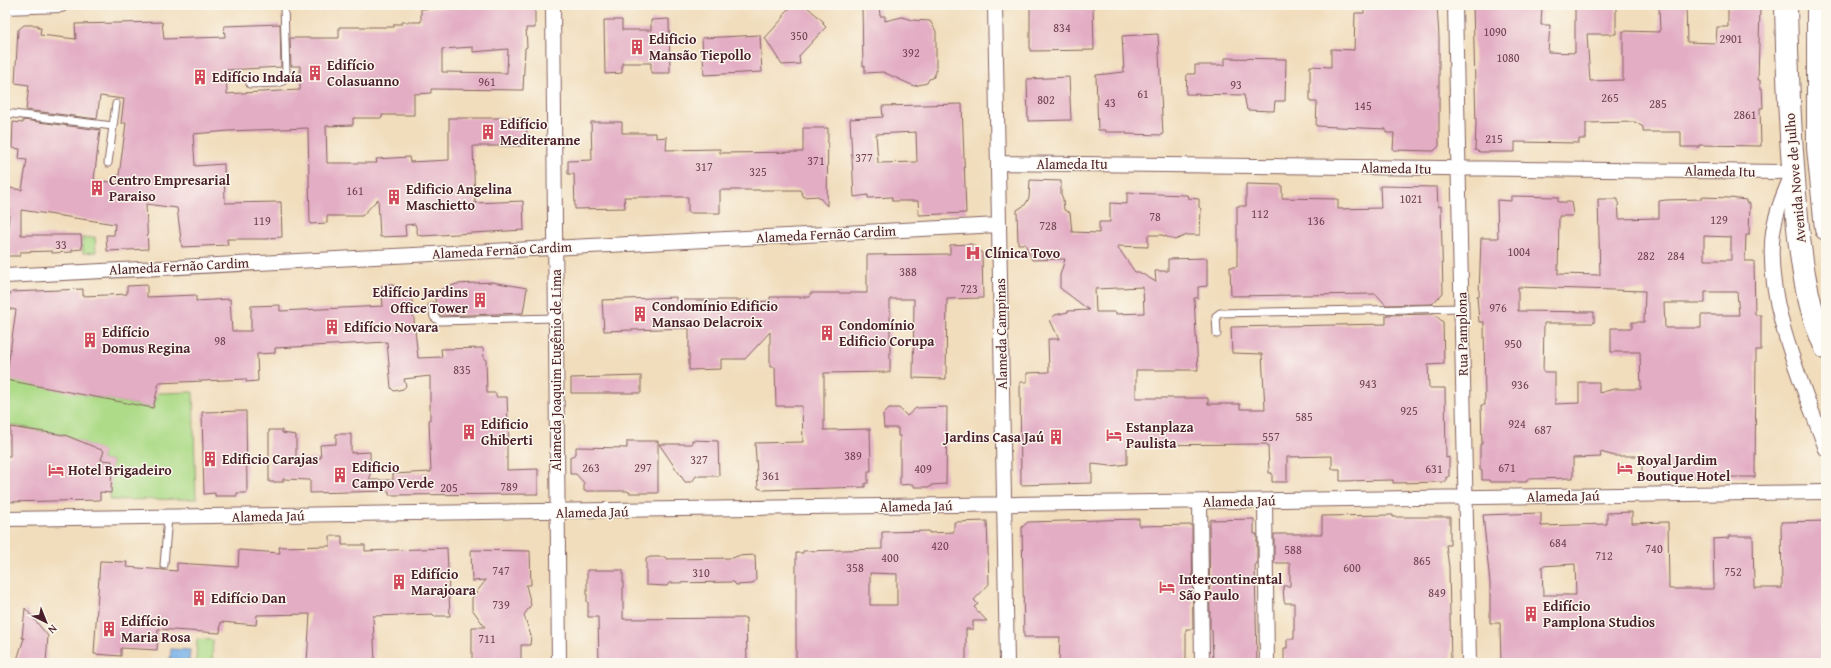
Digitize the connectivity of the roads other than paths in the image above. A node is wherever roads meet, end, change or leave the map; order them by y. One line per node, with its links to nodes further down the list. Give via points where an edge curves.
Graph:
1 (61, 5): 8 (street)
2 (284, 5): 10 (lane, via 286,73 283,81)
3 (553, 5): 20 (street, Alameda Joaquim Eugênio de Lima)
4 (995, 5): 15 (street, Alameda Campinas)
5 (1455, 5): 16 (street, Rua Pamplona)
6 (1786, 5): 17 (main road, Avenida Nove de Julho)
7 (1818, 5): 9 (main road, Avenida Nove de Julho)
8 (5, 7)
9 (1823, 80): 19 (main road, Avenida Nove de Julho, via 1818,148)
10 (250, 84)
11 (116, 104): 13 (lane)
12 (5, 113): 13 (lane)
13 (113, 126): 14 (lane)
14 (108, 163)
15 (998, 163): 16 (street, Alameda Itu); 18 (street, Alameda Campinas)
16 (1459, 169): 17 (street, Alameda Itu); 23 (street, Rua Pamplona)
17 (1793, 172): 26 (main road, Avenida Nove de Julho, via 1800,244 1811,302); 27 (street, via 1780,205 1774,232 1772,254 1775,285 1788,343)
18 (999, 225): 20 (street, Alameda Fernão Cardim); 32 (street, Alameda Campinas)
19 (1826, 229)
20 (555, 248): 21 (street, Alameda Fernão Cardim); 24 (street, Alameda Joaquim Eugênio de Lima)
21 (5, 276)
22 (432, 306): 24 (lane, via 434,317 439,321)
23 (1462, 308): 25 (lane, via 1220,314 1216,316 1215,322); 29 (street, Rua Pamplona)
24 (556, 318): 33 (street, Alameda Joaquim Eugênio de Lima)
25 (1217, 334)
26 (1826, 348)
27 (1826, 449)
28 (1826, 492): 29 (street, Alameda Jaú)
29 (1466, 498): 30 (street, Alameda Jaú); 41 (street, Rua Pamplona)
30 (1264, 501): 31 (street, Alameda Jaú); 40 (street)
31 (1200, 502): 32 (street, Alameda Jaú); 39 (street)
32 (1004, 505): 33 (street, Alameda Jaú); 38 (street, Alameda Campinas)
33 (557, 512): 34 (street, Alameda Jaú); 37 (street, Alameda Joaquim Eugênio de Lima)
34 (168, 517): 35 (street, Alameda Jaú); 36 (lane)
35 (5, 519)
36 (164, 565)
37 (559, 663)
38 (1007, 663)
39 (1202, 663)
40 (1267, 663)
41 (1470, 663)

